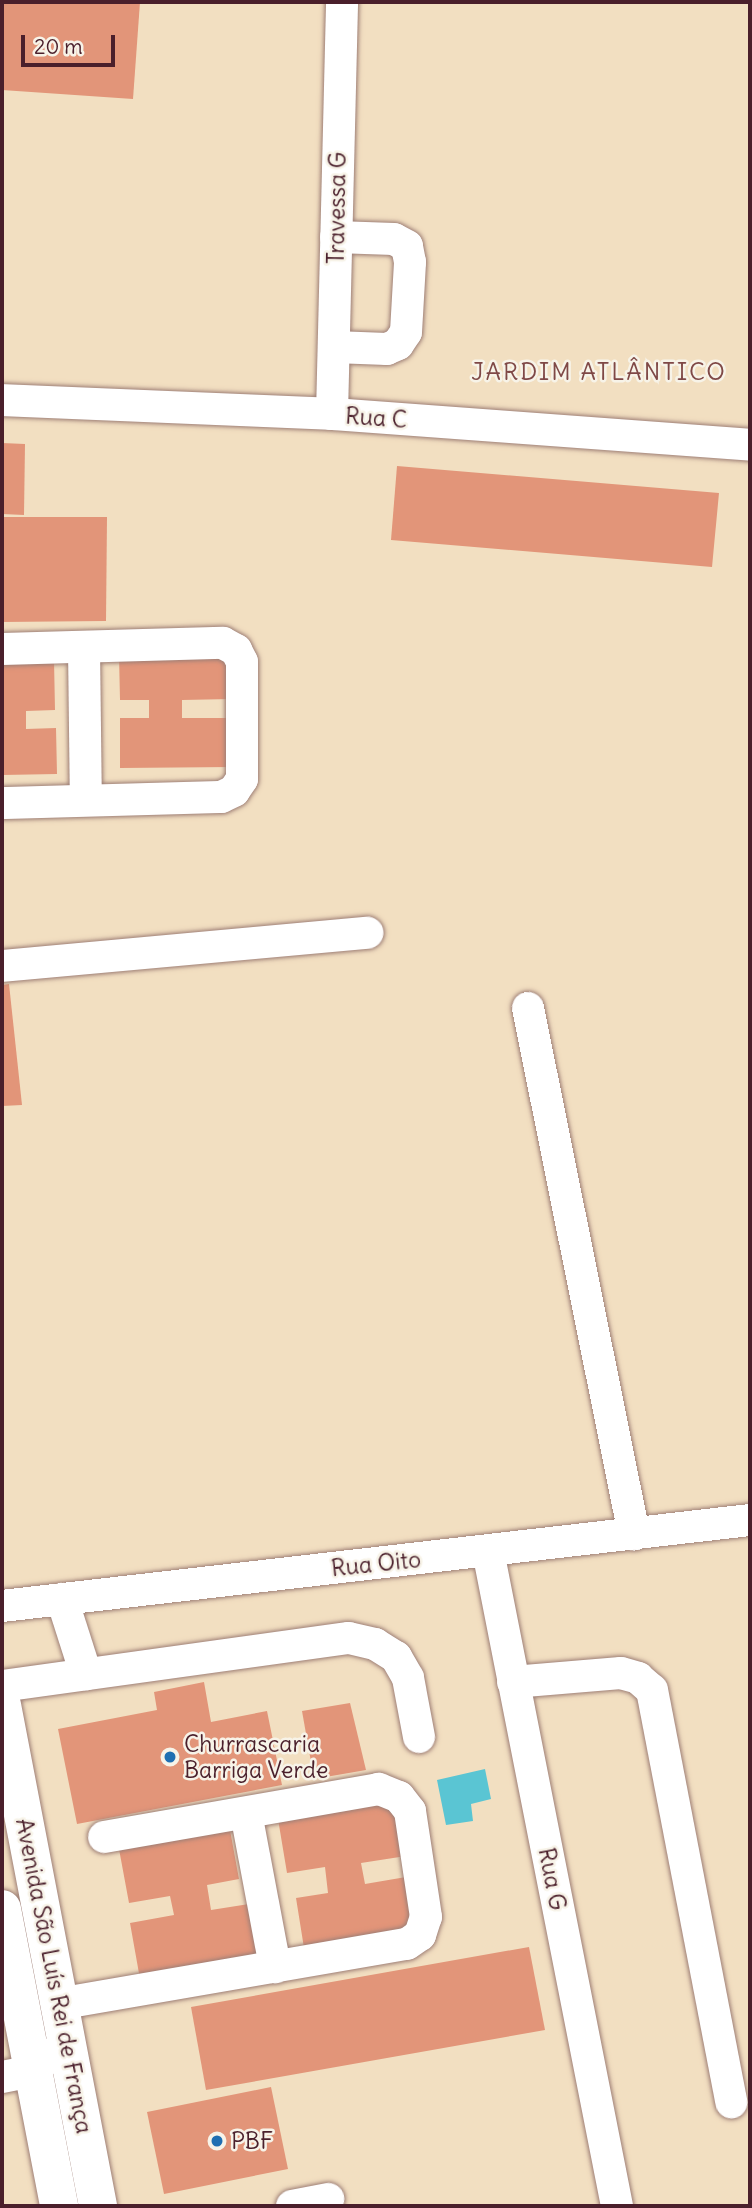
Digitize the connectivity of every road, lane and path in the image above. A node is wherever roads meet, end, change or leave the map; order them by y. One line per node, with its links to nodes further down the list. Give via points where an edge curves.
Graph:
1 (342, 2): 2 (street, Travessa G)
2 (336, 237): 3 (street, Travessa G); 3 (street, via 394,239 407,247 410,262 406,332 398,344 387,349)
3 (334, 347): 5 (street, Travessa G)
4 (2, 400): 5 (street, Rua C)
5 (331, 415): 6 (street, Rua C)
6 (750, 445)
7 (84, 647): 8 (street); 9 (street); 9 (street, via 223,643 236,650 242,662 242,779 234,792)
8 (2, 649)
9 (86, 800): 10 (street)
10 (2, 803)
11 (368, 933): 12 (street)
12 (2, 966)
13 (528, 1008): 15 (street)
14 (750, 1520): 15 (street, Rua Oito)
15 (634, 1534): 16 (street, Rua Oito)
16 (488, 1551): 17 (street, Rua Oito); 20 (street, Rua G)
17 (62, 1599): 18 (street, Rua Oito); 19 (street)
18 (2, 1606)
19 (86, 1674): 21 (street); 23 (street, via 349,1639 375,1644 396,1657 408,1678)
20 (513, 1682): 30 (street, via 621,1673 638,1678 652,1690); 35 (street, Rua G)
21 (2, 1686)
22 (2, 1705): 28 (main road, Avenida São Luís Rei de França)
23 (419, 1737)
24 (246, 1813): 25 (street); 27 (street); 27 (street, via 379,1789 399,1797 410,1811 426,1917 420,1936 407,1944)
25 (104, 1837)
26 (2, 1909): 29 (main road, Avenida São Luís Rei de França)
27 (275, 1967): 28 (street)
28 (61, 2018): 29 (street); 33 (main road, Avenida São Luís Rei de França)
29 (17, 2074): 32 (main road, Avenida São Luís Rei de França)
30 (731, 2102)
31 (328, 2199): 34 (street)
32 (59, 2206)
33 (98, 2206)
34 (292, 2206)
35 (617, 2206)

